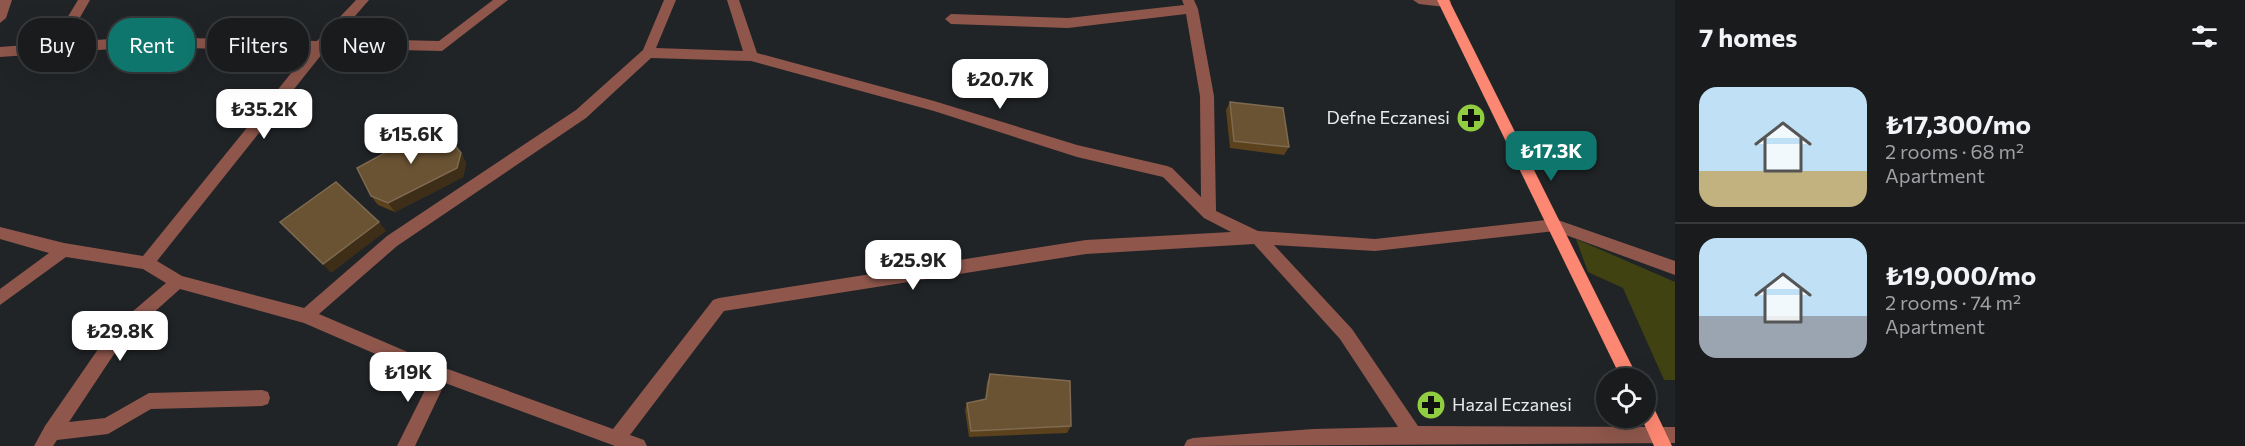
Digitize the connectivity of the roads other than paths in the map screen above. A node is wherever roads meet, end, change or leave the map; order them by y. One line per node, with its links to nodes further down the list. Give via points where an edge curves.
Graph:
1 (6, 0): 10 (street)
2 (84, 0): 11 (street)
3 (363, 0): 12 (street)
4 (502, 0): 16 (street, via 442,46)
5 (670, 0): 19 (street)
6 (733, 0): 20 (street)
7 (1419, 0): 8 (street)
8 (1444, 2): 22 (main road)
9 (1190, 5): 13 (street, via 1068,23); 21 (street, via 1207,96)
10 (0, 18)
11 (74, 18)
12 (346, 18)
13 (951, 19)
14 (96, 45): 15 (street, via 140,42)
15 (320, 45): 26 (street)
16 (407, 45)
17 (18, 51): 18 (street)
18 (0, 52)
19 (648, 53): 20 (street); 30 (street, via 581,114 392,241)
20 (751, 56): 21 (street, via 934,106 1077,151 1167,172)
21 (1209, 214): 24 (street)
22 (1555, 225): 24 (street, via 1375,245); 27 (street); 31 (main road)
23 (0, 233): 25 (street)
24 (1257, 237): 35 (street, via 1086,247 719,305); 38 (street, via 1346,334)
25 (64, 250): 26 (street); 29 (street)
26 (146, 264): 28 (street)
27 (1675, 268)
28 (177, 282): 30 (street); 36 (street, via 118,334)
29 (0, 298)
30 (306, 316): 32 (street)
31 (1625, 368)
32 (441, 374): 35 (street); 39 (street)
33 (262, 398): 36 (street, via 149,401 108,426)
34 (1656, 425): 37 (main road)
35 (617, 437): 40 (street)
36 (47, 439)
37 (1665, 439): 38 (street)
38 (1413, 440): 41 (street, via 1262,438)
39 (406, 446)
40 (638, 446)
41 (1193, 446)

